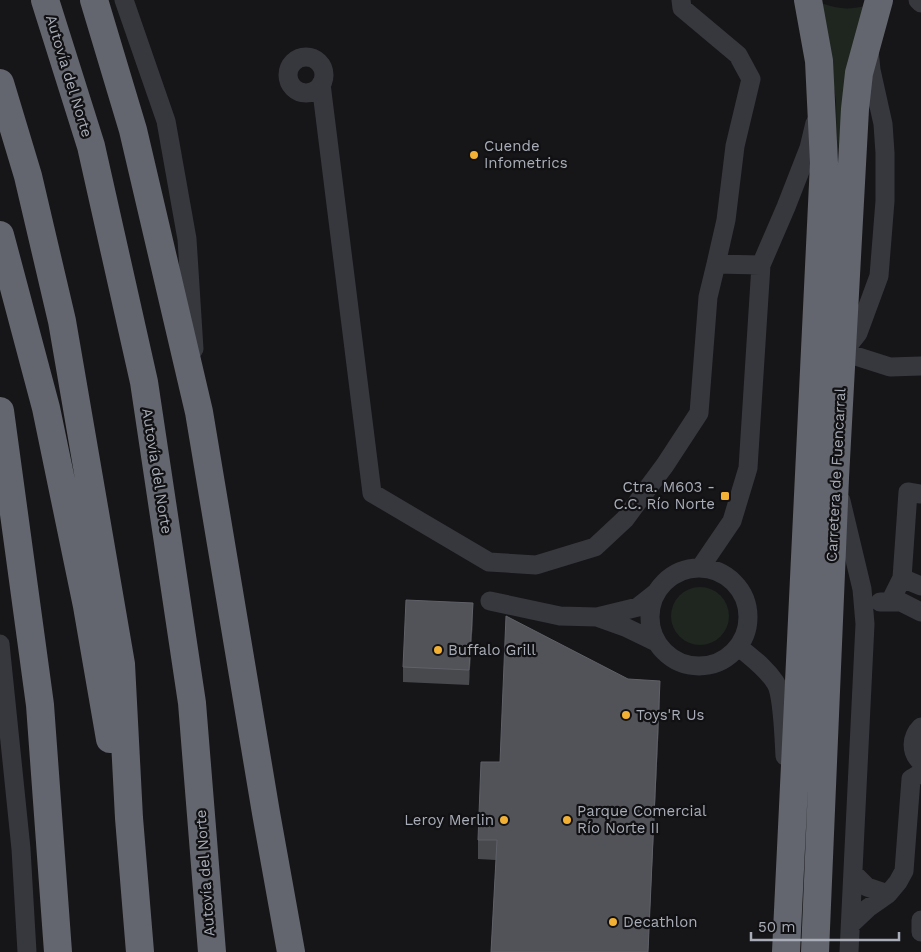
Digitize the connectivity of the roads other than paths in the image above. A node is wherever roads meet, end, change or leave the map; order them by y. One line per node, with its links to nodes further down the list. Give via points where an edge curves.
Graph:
1 (45, 0): 50 (highway, Autovía del Norte, via 90,146 144,382 192,703)
2 (94, 0): 20 (highway, via 133,130)
3 (124, 0): 20 (street, via 166,121 187,239)
4 (681, 0): 15 (street, via 682,8 738,55 751,79 735,146 726,220)
5 (808, 0): 12 (highway, Carretera de Fuencarral, via 819,61)
6 (879, 0): 17 (highway, Carretera de Fuencarral, via 859,73 855,109)
7 (918, 0): 8 (street)
8 (921, 3)
9 (0, 82): 40 (highway, via 28,176 62,320 120,664)
10 (321, 84): 11 (street, via 312,92); 11 (street, via 324,73 318,62 308,57 296,59 287,74 291,86); 13 (street)
11 (300, 93): 13 (street)
12 (821, 100): 16 (street, via 809,148); 41 (highway, Carretera de Fuencarral, via 824,163)
13 (327, 130): 15 (street, via 372,493 490,562 536,565 595,547 625,519 699,412 708,297)
14 (0, 235): 40 (highway, via 46,408 87,606 108,729)
15 (716, 264): 16 (street)
16 (761, 265): 25 (street, via 748,468 732,521)
17 (842, 352): 18 (street, via 890,367); 22 (highway, Carretera de Fuencarral)
18 (921, 366)
19 (0, 411): 23 (highway)
20 (199, 412): 51 (highway)
21 (0, 449): 23 (street)
22 (835, 478): 30 (street); 53 (highway, Carretera de Fuencarral)
23 (9, 485): 48 (highway, via 40,705)
24 (921, 494): 26 (street, via 908,492)
25 (700, 568): 28 (street, via 679,573 667,580); 36 (street, via 729,577 745,598 748,623)
26 (902, 578): 27 (street); 31 (street)
27 (921, 586)
28 (657, 592): 33 (street, via 638,607); 34 (street, via 650,617)
29 (490, 601): 33 (street, via 560,616)
30 (863, 602): 31 (street); 42 (street, via 866,624)
31 (890, 602): 32 (street, via 901,602)
32 (921, 612)
33 (597, 617): 34 (street)
34 (656, 642): 36 (street, via 666,654 692,666 719,663)
35 (0, 644): 47 (street)
36 (739, 647): 41 (street, via 763,666 777,684 782,711)
37 (921, 727): 38 (street, via 912,745)
38 (921, 762)
39 (921, 773): 43 (street, via 911,779 904,871)
40 (129, 818): 49 (highway)
41 (790, 844): 52 (highway, Carretera de Fuencarral)
42 (853, 873): 43 (street, via 867,887); 45 (street)
43 (888, 894): 45 (street)
44 (921, 920): 46 (street)
45 (850, 924): 54 (street)
46 (921, 932)
47 (28, 952)
48 (58, 952)
49 (140, 952)
50 (212, 952)
51 (291, 952)
52 (786, 952)
53 (815, 952)
54 (849, 952)

